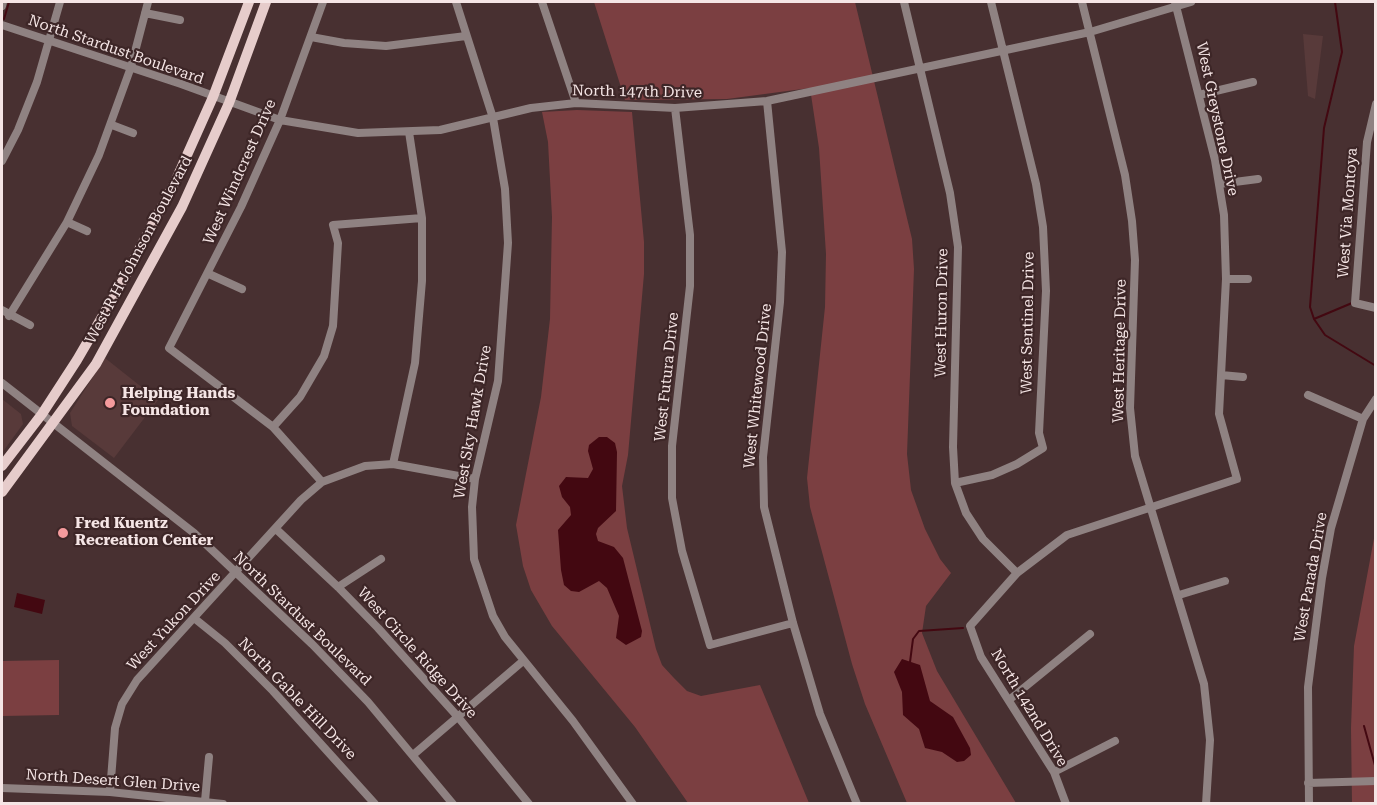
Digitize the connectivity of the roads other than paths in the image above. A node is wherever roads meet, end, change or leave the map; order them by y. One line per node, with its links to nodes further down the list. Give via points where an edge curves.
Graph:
1 (3, 2): 14 (street)
2 (60, 2): 21 (street)
3 (148, 2): 15 (street)
4 (249, 2): 27 (main road, West R H Johnson Boulevard)
5 (266, 2): 27 (main road, West R H Johnson Boulevard)
6 (323, 2): 20 (street, West Windcrest Drive)
7 (456, 2): 19 (street, West Sky Hawk Drive)
8 (542, 2): 29 (street)
9 (904, 2): 24 (street, West Huron Drive)
10 (991, 2): 22 (street, West Sentinel Drive)
11 (1082, 2): 18 (street, West Heritage Drive)
12 (1191, 2): 13 (street, North 147th Drive)
13 (1175, 4): 18 (street, North 147th Drive); 26 (street, West Greystone Drive)
14 (2, 6)
15 (145, 13): 16 (street); 23 (street)
16 (180, 20)
17 (6, 27): 21 (street, North Stardust Boulevard)
18 (1090, 32): 22 (street, North 147th Drive); 66 (street, West Heritage Drive, via 1132,221 1135,260 1130,408 1135,456)
19 (466, 36): 20 (street, via 386,46); 32 (street, West Sky Hawk Drive)
20 (311, 37): 33 (street, West Windcrest Drive)
21 (50, 41): 23 (street, North Stardust Boulevard); 37 (street, via 26,111)
22 (1003, 51): 24 (street, North 147th Drive); 64 (street, West Sentinel Drive, via 1043,227 1046,291 1039,433 1043,448 992,475)
23 (131, 67): 27 (street, North Stardust Boulevard); 34 (street)
24 (920, 69): 28 (street, North 147th Drive); 64 (street, West Huron Drive, via 950,192 958,247)
25 (1253, 82): 26 (street)
26 (1199, 95): 39 (street, West Greystone Drive)
27 (221, 100): 33 (street, North 147th Drive); 56 (main road, West R H Johnson Boulevard, via 116,293); 58 (main road, West R H Johnson Boulevard, via 182,207 96,364)
28 (767, 101): 31 (street, North 147th Drive); 75 (street, West Whitewood Drive, via 782,252 762,483 764,507)
29 (576, 103): 31 (street, North 147th Drive); 32 (street, North 147th Drive, via 531,108)
30 (1376, 104): 47 (street, West Via Montoya, via 1367,142 1355,303)
31 (675, 108): 75 (street, West Futura Drive, via 690,235 690,286 672,446 672,498 682,551 710,645)
32 (493, 118): 35 (street, North 147th Drive, via 440,130); 62 (street, West Sky Hawk Drive, via 505,189 506,294 498,381)
33 (279, 120): 35 (street, North 147th Drive, via 358,134); 43 (street, West Windcrest Drive)
34 (112, 124): 36 (street); 41 (street)
35 (409, 132): 40 (street)
36 (133, 133)
37 (2, 160)
38 (1258, 179): 39 (street)
39 (1219, 184): 44 (street, West Greystone Drive)
40 (422, 218): 59 (street, via 333,225 338,243 333,326 324,356 306,387); 60 (street, via 422,281 414,363)
41 (67, 222): 42 (street); 49 (street)
42 (87, 231)
43 (209, 274): 46 (street); 59 (street, West Windcrest Drive, via 169,348)
44 (1226, 279): 45 (street); 51 (street, West Greystone Drive)
45 (1248, 279)
46 (242, 289)
47 (1376, 308)
48 (2, 310): 49 (street)
49 (9, 316): 50 (street)
50 (30, 325)
51 (1221, 375): 52 (street); 66 (street, West Greystone Drive, via 1219,414 1237,479)
52 (1243, 377)
53 (2, 384): 56 (street, North Stardust Boulevard)
54 (1308, 396): 57 (street)
55 (1376, 399): 57 (street, West Parada Drive)
56 (42, 414): 58 (street, North Stardust Boulevard); 61 (main road, West R H Johnson Boulevard)
57 (1363, 419): 85 (street, West Parada Drive, via 1331,528 1316,615 1308,687)
58 (54, 423): 65 (main road, West R H Johnson Boulevard); 69 (street, North Stardust Boulevard, via 173,516)
59 (273, 427): 63 (street)
60 (393, 464): 62 (street); 63 (street, via 365,466)
61 (2, 466)
62 (475, 479): 77 (street, West Sky Hawk Drive, via 471,531 482,588 493,616)
63 (322, 482): 67 (street, West Yukon Drive)
64 (955, 483): 70 (street, West Huron Drive, via 966,513 984,539)
65 (2, 492)
66 (1152, 506): 70 (street, via 1067,536); 73 (street, West Heritage Drive)
67 (276, 529): 69 (street, West Yukon Drive); 72 (street, West Circle Ridge Drive)
68 (381, 559): 72 (street)
69 (236, 573): 74 (street, West Yukon Drive); 81 (street, North Stardust Boulevard, via 360,693)
70 (1017, 573): 78 (street, North 142nd Drive, via 970,626 981,657)
71 (1225, 581): 73 (street)
72 (339, 587): 79 (street, West Circle Ridge Drive)
73 (1179, 595): 96 (street, West Heritage Drive, via 1207,707 1210,751)
74 (194, 618): 87 (street, West Yukon Drive, via 137,680 122,704 115,728); 90 (street, North Gable Hill Drive, via 273,691)
75 (793, 623): 94 (street, West Whitewood Drive, via 820,714)
76 (1090, 634): 78 (street)
77 (523, 661): 79 (street); 93 (street, West Sky Hawk Drive, via 573,721)
78 (1009, 700): 83 (street, North 142nd Drive)
79 (458, 717): 81 (street); 92 (street, West Circle Ridge Drive)
80 (1116, 741): 83 (street)
81 (413, 755): 91 (street, North Stardust Boulevard)
82 (209, 757): 88 (street)
83 (1054, 772): 95 (street, North 142nd Drive)
84 (1376, 781): 85 (street)
85 (1308, 783): 97 (street, West Parada Drive)
86 (2, 788): 87 (street, North Desert Glen Drive)
87 (110, 792): 88 (street, North Desert Glen Drive)
88 (205, 801): 89 (street, North Desert Glen Drive)
89 (223, 804)
90 (375, 804)
91 (453, 804)
92 (529, 804)
93 (633, 804)
94 (858, 804)
95 (1066, 804)
96 (1206, 804)
97 (1309, 804)

